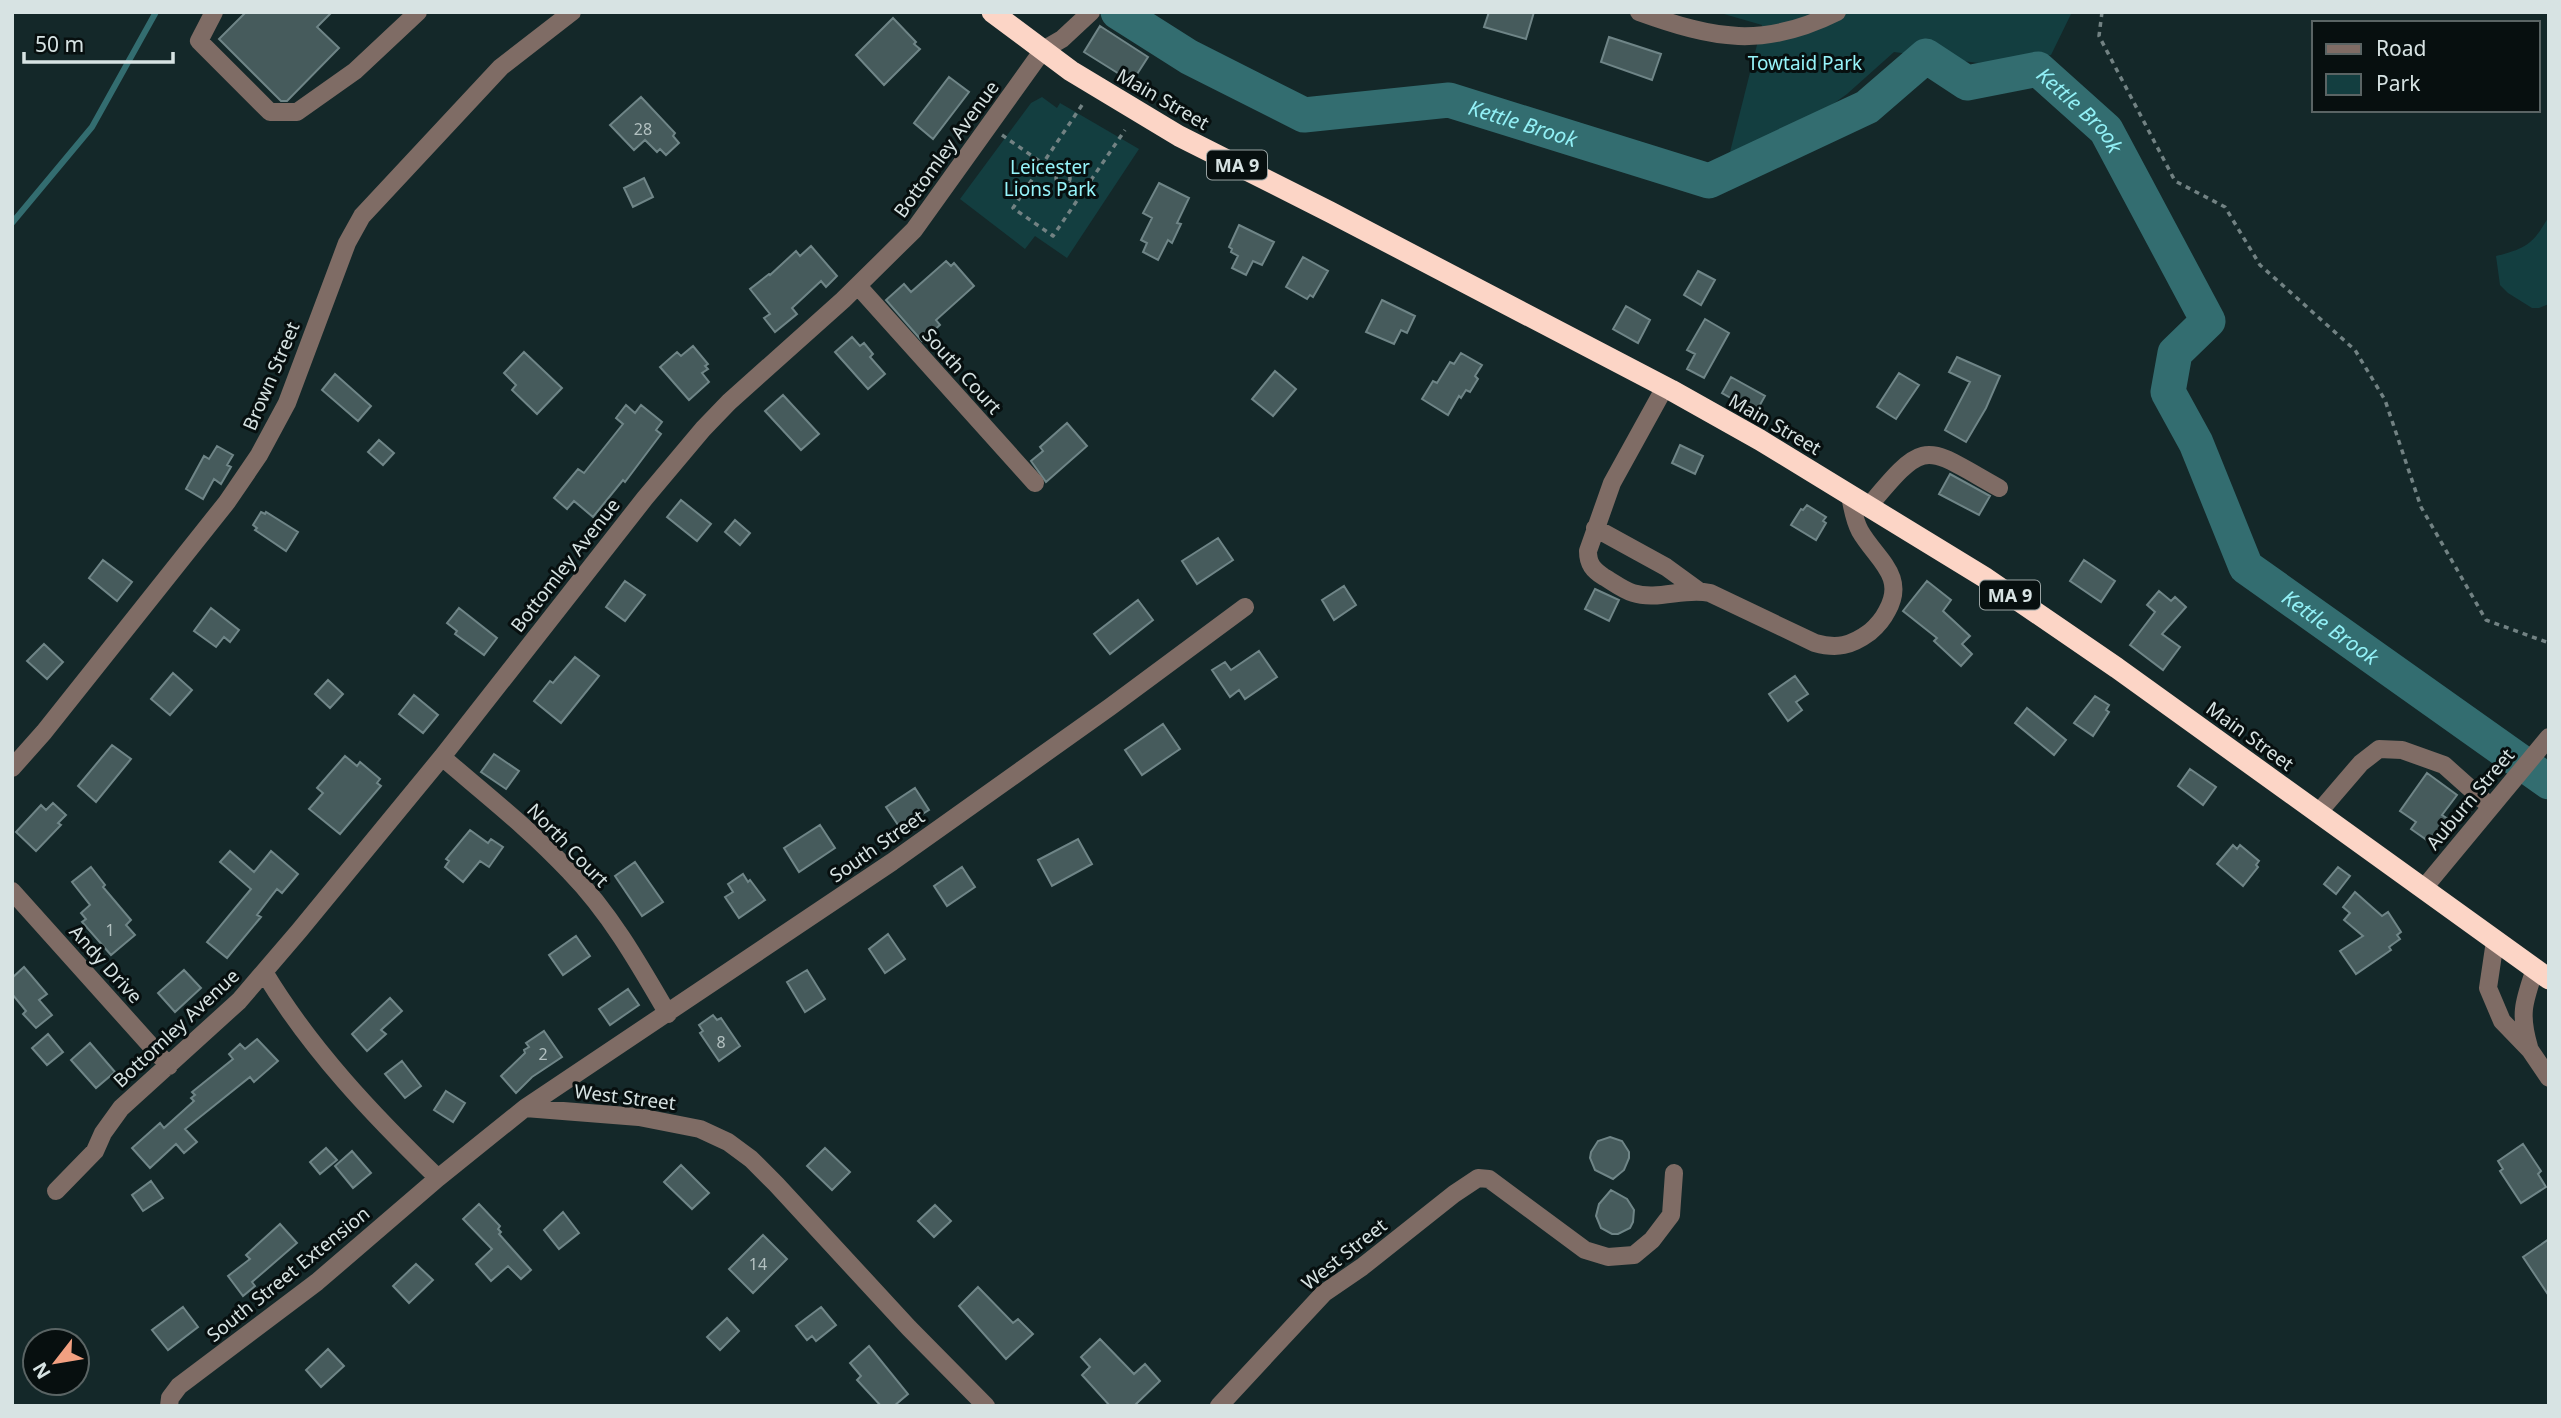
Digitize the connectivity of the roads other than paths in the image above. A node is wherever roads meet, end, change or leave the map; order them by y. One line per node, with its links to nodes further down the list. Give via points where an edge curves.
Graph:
1 (214, 12): 2 (street, via 200,41 270,112 297,111 355,71)
2 (418, 12)
3 (572, 12): 20 (street, Brown Street, via 501,67 362,216 347,243 287,403 254,464)
4 (992, 12): 8 (highway, Main Street / MA 9)
5 (1091, 12): 8 (street, Bottomley Avenue)
6 (1639, 12): 7 (street, via 1702,31 1748,38 1788,32)
7 (1837, 12)
8 (1043, 50): 9 (street, Bottomley Avenue, via 914,230); 10 (highway, Main Street / MA 9, via 1179,136)
9 (858, 286): 11 (street, South Court); 19 (street, Bottomley Avenue, via 696,437)
10 (1665, 387): 13 (highway, Main Street / MA 9); 15 (street, via 1612,483)
11 (1035, 483)
12 (1999, 488): 14 (street, via 1933,453 1918,455)
13 (1850, 495): 14 (highway, Main Street / MA 9); 16 (street, via 1861,532 1893,580 1895,591 1884,616 1860,639 1846,646 1815,643)
14 (1869, 506): 22 (highway, Main Street / MA 9, via 1984,577)
15 (1595, 528): 16 (street); 16 (street, via 1588,560 1599,574 1619,586 1643,595)
16 (1699, 590)
17 (1245, 607): 28 (street, South Street, via 891,862)
18 (2543, 743): 21 (street, Auburn Street)
19 (442, 757): 26 (street, Bottomley Avenue); 28 (street, North Court, via 570,872 625,943)
20 (12, 768)
21 (2491, 807): 22 (street, via 2444,765 2402,750 2379,749); 23 (street, Auburn Street)
22 (2318, 813): 23 (highway, Main Street / MA 9)
23 (2423, 889): 25 (highway, Main Street / MA 9)
24 (12, 891): 30 (street, Andy Drive)
25 (2495, 941): 27 (highway, Main Street / MA 9); 29 (street, Main Street, via 2488,988 2502,1021)
26 (264, 972): 30 (street, Bottomley Avenue); 34 (street, via 319,1052)
27 (2542, 974): 29 (street, Main Street, via 2524,1001 2522,1022)
28 (668, 1014): 32 (street, South Street)
29 (2530, 1050): 31 (street, Main Street)
30 (170, 1066): 35 (street, Bottomley Avenue, via 121,1108 95,1151)
31 (2549, 1078)
32 (525, 1108): 34 (street); 37 (street, West Street, via 639,1117 700,1129 728,1142 751,1159 832,1241)
33 (1674, 1174): 38 (street, West Street, via 1671,1215 1652,1240 1634,1255 1608,1257 1585,1250 1489,1179 1478,1178 1324,1293)
34 (438, 1178): 36 (street, South Street Extension, via 317,1282 179,1387)
35 (56, 1191)
36 (169, 1406)
37 (986, 1406)
38 (1219, 1406)

